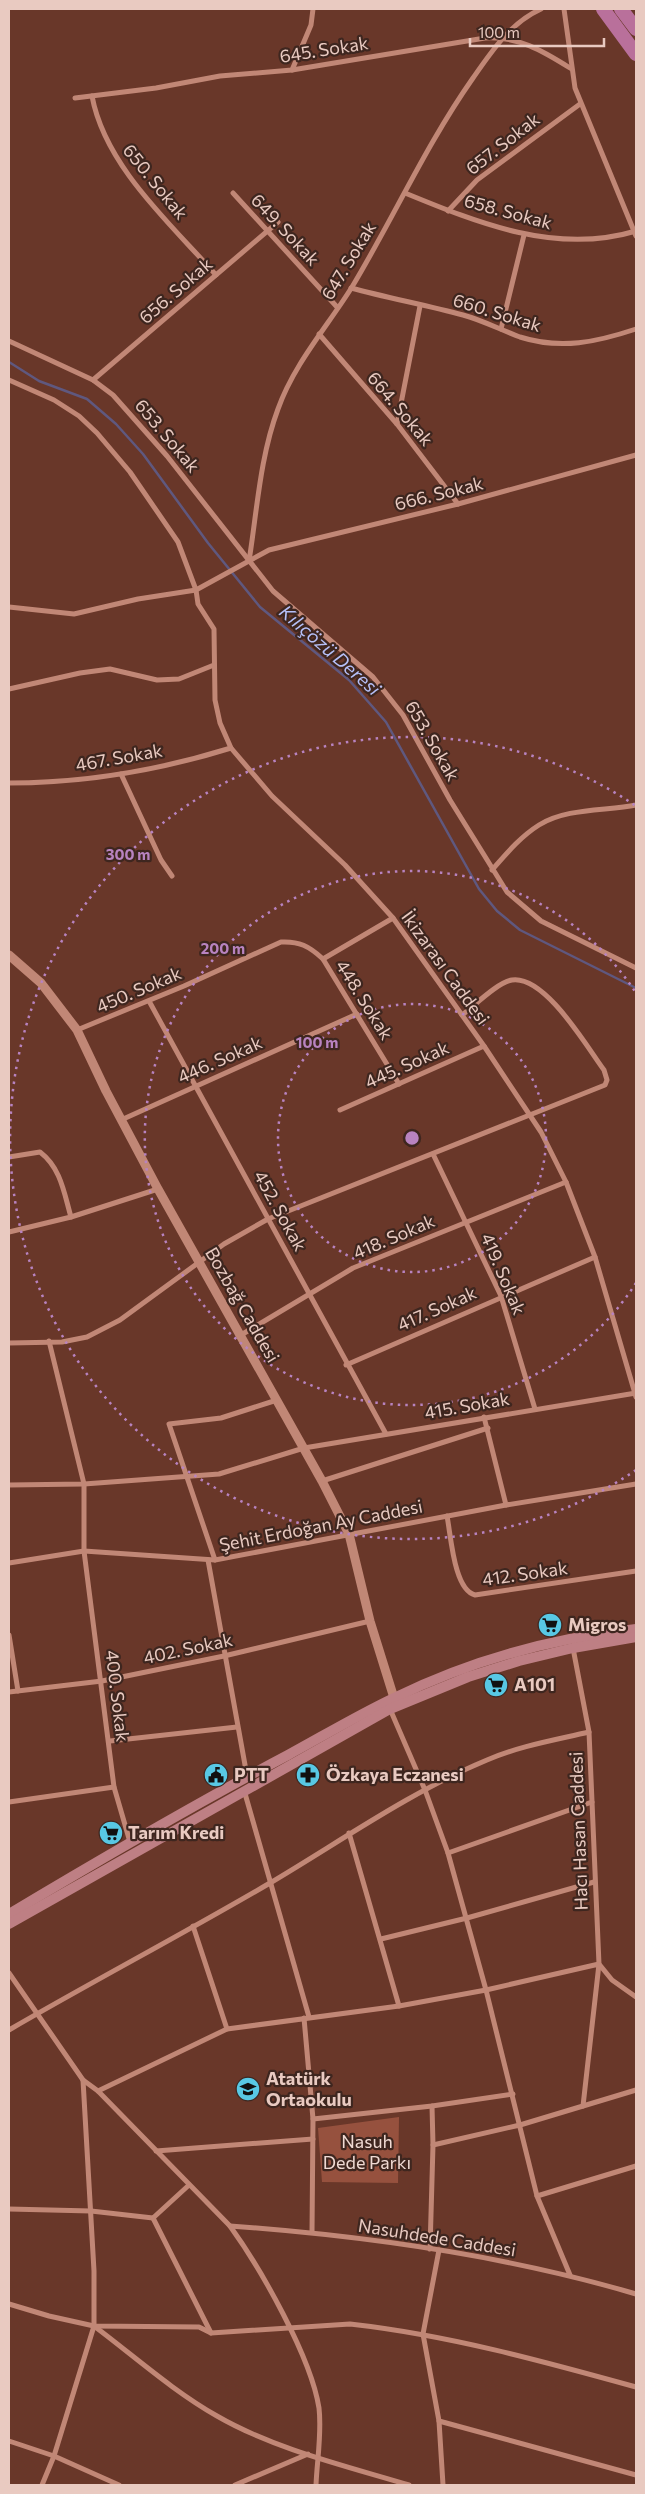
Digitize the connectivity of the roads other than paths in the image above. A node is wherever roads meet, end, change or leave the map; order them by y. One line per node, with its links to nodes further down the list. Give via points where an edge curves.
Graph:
1 (313, 9): 10 (street, via 311,25)
2 (541, 9): 7 (street, 647. Sokak)
3 (564, 9): 9 (street)
4 (604, 9): 8 (highway)
5 (621, 9): 6 (highway)
6 (636, 28)
7 (503, 37): 9 (street, 645. Sokak, via 542,51); 10 (street, 645. Sokak); 15 (street, 647. Sokak, via 434,136)
8 (636, 54)
9 (570, 68): 13 (street)
10 (292, 70): 11 (street, 645. Sokak, via 220,76)
11 (92, 96): 12 (street, 645. Sokak); 21 (street, 650. Sokak, via 112,151 139,188)
12 (75, 98)
13 (580, 104): 16 (street, 657. Sokak, via 477,180); 19 (street)
14 (232, 193): 18 (street, 649. Sokak)
15 (405, 193): 16 (street, 658. Sokak); 22 (street, 647. Sokak)
16 (448, 211): 20 (street, 658. Sokak)
17 (278, 222): 18 (street, 656. Sokak)
18 (267, 231): 21 (street, 656. Sokak); 24 (street, 649. Sokak)
19 (636, 233): 20 (street, 658. Sokak, via 578,240)
20 (524, 235): 25 (street)
21 (216, 275): 30 (street, 656. Sokak)
22 (351, 288): 23 (street, 660. Sokak); 24 (street, 647. Sokak)
23 (420, 306): 25 (street, 660. Sokak, via 465,315); 31 (street)
24 (337, 307): 27 (street, 647. Sokak)
25 (501, 329): 26 (street, 660. Sokak, via 533,340 560,343 599,341)
26 (636, 329)
27 (319, 334): 31 (street, 664. Sokak); 34 (street, 647. Sokak, via 294,374 277,410 263,470)
28 (9, 341): 30 (street, 653. Sokak)
29 (9, 380): 35 (street, İkizarası Caddesi, via 54,400 79,416 97,433 130,472 178,542)
30 (93, 380): 34 (street, 653. Sokak, via 113,395 145,430)
31 (397, 424): 33 (street, 664. Sokak)
32 (636, 455): 33 (street, 666. Sokak)
33 (458, 504): 34 (street, 666. Sokak, via 269,550)
34 (249, 561): 35 (street, 666. Sokak); 43 (street, 653. Sokak, via 273,591 373,677 389,695)
35 (196, 590): 36 (street, 666. Sokak, via 74,614); 37 (street, İkizarası Caddesi, via 202,612 214,629)
36 (9, 607)
37 (214, 665): 38 (street, via 179,679 156,680 110,669); 39 (street, İkizarası Caddesi, via 217,711)
38 (9, 689)
39 (232, 748): 40 (street, 467. Sokak); 45 (street, İkizarası Caddesi, via 272,796 345,865)
40 (121, 774): 41 (street, 467. Sokak, via 45,783); 44 (street, via 160,860)
41 (9, 783)
42 (636, 805): 43 (street, via 564,815 540,825 512,847)
43 (492, 870): 49 (street, 653. Sokak, via 508,892 541,921)
44 (172, 876)
45 (393, 918): 48 (street); 52 (street, İkizarası Caddesi)
46 (294, 941): 48 (street, 448. Sokak, via 304,944); 50 (street, 450. Sokak, via 281,942)
47 (9, 955): 53 (street, Bozbağ Caddesi, via 41,983)
48 (323, 959): 51 (street, 448. Sokak)
49 (636, 968)
50 (149, 1001): 53 (street, 450. Sokak); 56 (street, 452. Sokak)
51 (357, 1014): 55 (street, 448. Sokak); 56 (street, 446. Sokak)
52 (462, 1015): 54 (street, İkizarası Caddesi); 58 (street, via 503,982 519,980 541,990 552,1000 604,1070 605,1085)
53 (77, 1030): 59 (street, Bozbağ Caddesi)
54 (484, 1046): 55 (street, 445. Sokak); 58 (street, İkizarası Caddesi)
55 (399, 1084): 57 (street, 445. Sokak)
56 (197, 1086): 59 (street, 446. Sokak); 65 (street, 452. Sokak)
57 (340, 1110)
58 (531, 1116): 60 (street); 62 (street, İkizarası Caddesi)
59 (121, 1120): 63 (street, Bozbağ Caddesi)
60 (433, 1154): 65 (street); 66 (street, 419. Sokak)
61 (9, 1156): 64 (street, via 40,1152 51,1160)
62 (566, 1182): 66 (street, 418. Sokak); 68 (street, İkizarası Caddesi)
63 (158, 1189): 64 (street); 69 (street, Bozbağ Caddesi)
64 (72, 1217): 67 (street)
65 (268, 1219): 69 (street); 70 (street, 452. Sokak)
66 (466, 1222): 70 (street, 418. Sokak, via 354,1268); 71 (street, 419. Sokak)
67 (9, 1232)
68 (595, 1257): 71 (street, 417. Sokak); 76 (street, İkizarası Caddesi)
69 (199, 1262): 72 (street, Bozbağ Caddesi); 73 (street, via 110,1326 75,1340)
70 (309, 1293): 72 (street, 418. Sokak); 75 (street, 452. Sokak)
71 (501, 1296): 75 (street, 417. Sokak); 78 (street, 419. Sokak)
72 (241, 1335): 77 (street, Bozbağ Caddesi)
73 (49, 1341): 74 (street); 85 (street, 400. Sokak)
74 (9, 1343)
75 (346, 1365): 81 (street, 452. Sokak)
76 (636, 1395): 78 (street, 415. Sokak)
77 (278, 1400): 82 (street, Bozbağ Caddesi); 83 (street, via 221,1418 169,1424)
78 (535, 1409): 79 (street, 415. Sokak)
79 (484, 1417): 80 (street); 81 (street, 415. Sokak)
80 (488, 1428): 84 (street); 88 (street)
81 (386, 1434): 82 (street, 415. Sokak)
82 (304, 1448): 83 (street, 415. Sokak, via 220,1474); 84 (street, Bozbağ Caddesi)
83 (187, 1477): 85 (street, 415. Sokak); 93 (street)
84 (322, 1481): 90 (street, Bozbağ Caddesi)
85 (84, 1484): 87 (street, 415. Sokak); 91 (street, 400. Sokak)
86 (636, 1484): 88 (street, Şehit Erdoğan Ay Caddesi)
87 (9, 1485)
88 (506, 1505): 89 (street, Şehit Erdoğan Ay Caddesi)
89 (447, 1516): 90 (street, Şehit Erdoğan Ay Caddesi); 95 (street, 412. Sokak, via 461,1584 469,1594)
90 (349, 1534): 93 (street, Şehit Erdoğan Ay Caddesi); 96 (street, Bozbağ Caddesi)
91 (84, 1551): 92 (street, Şehit Erdoğan Ay Caddesi); 94 (street, Şehit Erdoğan Ay Caddesi); 102 (street, 400. Sokak)
92 (208, 1560): 93 (street, Şehit Erdoğan Ay Caddesi); 101 (street)
93 (215, 1560)
94 (9, 1564)
95 (636, 1571)
96 (370, 1621): 101 (street, 402. Sokak); 105 (street, Bozbağ Caddesi)
97 (636, 1629): 105 (main road, via 571,1639 509,1655)
98 (9, 1635): 103 (street)
99 (636, 1637): 100 (main road)
100 (573, 1648): 106 (main road, via 468,1677); 108 (street, Hacı Hasan Caddesi)
101 (224, 1656): 102 (street, 402. Sokak); 107 (street)
102 (102, 1682): 103 (street, 402. Sokak); 109 (street, 400. Sokak)
103 (18, 1691): 104 (street, 402. Sokak)
104 (9, 1692)
105 (394, 1698): 110 (main road)
106 (390, 1709): 112 (main road); 113 (street)
107 (237, 1727): 109 (street); 110 (street)
108 (589, 1732): 113 (street, via 523,1747 487,1760); 115 (street, Hacı Hasan Caddesi)
109 (110, 1741): 111 (street, 400. Sokak)
110 (247, 1776): 117 (main road)
111 (114, 1786): 114 (street); 117 (street, 400. Sokak)
112 (244, 1790): 120 (street); 123 (main road)
113 (425, 1790): 116 (street); 118 (street)
114 (9, 1802)
115 (592, 1802): 118 (street); 119 (street, Hacı Hasan Caddesi)
116 (349, 1833): 120 (street); 125 (street)
117 (130, 1842): 121 (main road)
118 (448, 1852): 122 (street)
119 (594, 1882): 122 (street); 126 (street, Hacı Hasan Caddesi)
120 (271, 1883): 124 (street); 132 (street)
121 (9, 1914)
122 (467, 1918): 125 (street); 128 (street)
123 (9, 1924)
124 (193, 1926): 131 (street); 133 (street)
125 (381, 1939): 130 (street)
126 (599, 1964): 128 (street); 129 (street, via 612,1980); 140 (street, Hacı Hasan Caddesi)
127 (9, 1973): 131 (street)
128 (486, 1990): 130 (street); 138 (street)
129 (636, 1997)
130 (399, 2006): 132 (street)
131 (38, 2014): 134 (street); 135 (street)
132 (307, 2017): 133 (street); 141 (street)
133 (227, 2029): 137 (street)
134 (9, 2030)
135 (83, 2080): 137 (street); 150 (street)
136 (636, 2090): 140 (street)
137 (98, 2091): 145 (street)
138 (512, 2094): 139 (street); 142 (street)
139 (432, 2106): 141 (street); 144 (street)
140 (584, 2106): 142 (street)
141 (313, 2119): 143 (street)
142 (520, 2125): 144 (street); 148 (street)
143 (313, 2139): 145 (street); 153 (street)
144 (433, 2145): 154 (street)
145 (156, 2151): 147 (street)
146 (636, 2166): 148 (street)
147 (189, 2185): 151 (street); 152 (street)
148 (537, 2196): 156 (street)
149 (9, 2209): 150 (street)
150 (91, 2211): 151 (street); 159 (street)
151 (153, 2218): 161 (street)
152 (230, 2226): 153 (street, Nasuhdede Caddesi); 160 (street, via 248,2251)
153 (312, 2232): 154 (street, Nasuhdede Caddesi)
154 (430, 2249): 155 (street, Nasuhdede Caddesi)
155 (439, 2250): 156 (street, Nasuhdede Caddesi); 162 (street)
156 (570, 2274): 157 (street, Nasuhdede Caddesi)
157 (636, 2294)
158 (9, 2304): 159 (street)
159 (94, 2326): 161 (street, via 199,2327); 166 (street, via 197,2404 233,2425); 167 (street)
160 (288, 2326): 161 (street); 162 (street, via 350,2324); 168 (street, via 316,2393 320,2432)
161 (211, 2333)
162 (423, 2334): 163 (street, via 477,2344); 164 (street)
163 (636, 2387)
164 (439, 2421): 169 (street); 175 (street)
165 (9, 2442): 167 (street)
166 (309, 2454): 168 (street); 172 (street)
167 (54, 2456): 170 (street); 171 (street)
168 (317, 2457): 173 (street); 174 (street)
169 (636, 2475)
170 (42, 2485)
171 (119, 2485)
172 (235, 2485)
173 (316, 2485)
174 (409, 2485)
175 (443, 2485)

